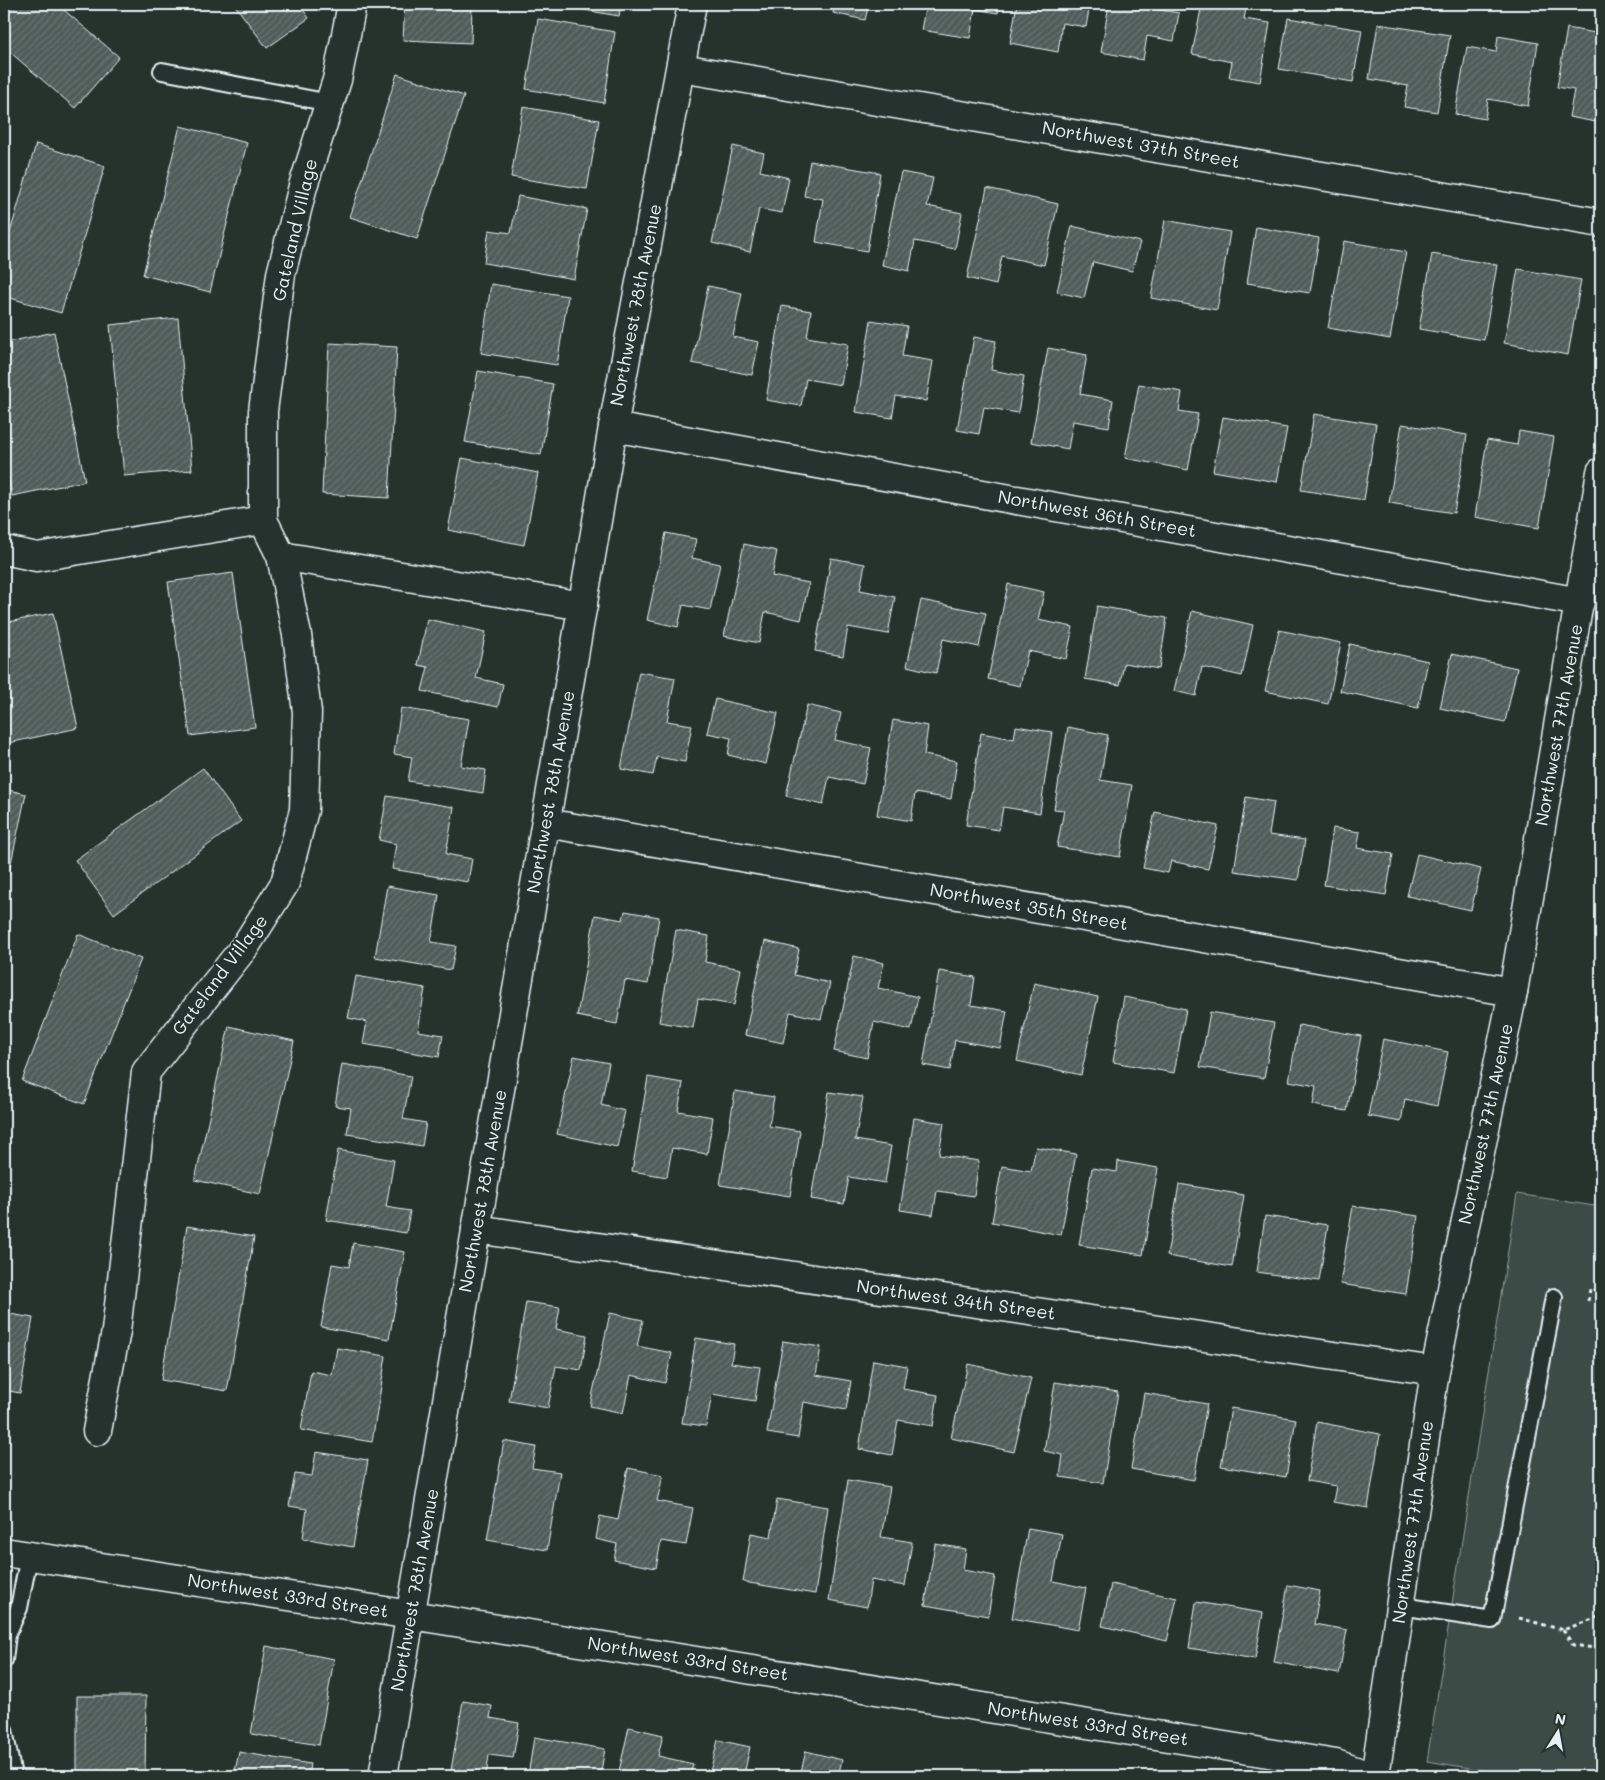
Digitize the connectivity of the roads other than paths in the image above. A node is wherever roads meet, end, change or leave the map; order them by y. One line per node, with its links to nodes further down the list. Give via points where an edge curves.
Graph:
1 (352, 4): 5 (street, Gateland Village)
2 (692, 4): 3 (street, Northwest 78th Avenue)
3 (681, 68): 6 (street, Northwest 37th Street); 7 (street, Northwest 78th Avenue)
4 (162, 71): 5 (lane)
5 (330, 103): 9 (street, Gateland Village, via 303,186 281,274 263,412)
6 (1601, 223)
7 (614, 427): 12 (street, Northwest 36th Street); 13 (street, Northwest 78th Avenue)
8 (1601, 472): 12 (street, Northwest 77th Avenue)
9 (263, 520): 10 (street, via 37,557); 11 (street, Gateland Village)
10 (4, 550)
11 (281, 556): 13 (street); 19 (street, Gateland Village, via 297,635 307,712 304,810 285,883 246,945 146,1072 116,1331)
12 (1580, 602): 15 (street, Northwest 77th Avenue)
13 (582, 606): 14 (street, Northwest 78th Avenue)
14 (546, 823): 15 (street, Northwest 35th Street); 16 (street, Northwest 78th Avenue)
15 (1513, 992): 18 (street, Northwest 77th Avenue)
16 (476, 1229): 18 (street, Northwest 34th Street); 22 (street, Northwest 78th Avenue)
17 (1554, 1297): 21 (lane, via 1492,1620)
18 (1435, 1371): 21 (street, Northwest 77th Avenue)
19 (97, 1431)
20 (16, 1554): 22 (street, Northwest 33rd Street); 23 (lane, via 19,1608 7,1634)
21 (1401, 1606): 28 (street, Northwest 77th Avenue)
22 (412, 1614): 26 (street, Northwest 78th Avenue); 27 (street, Northwest 33rd Street, via 1336,1764)
23 (4, 1660)
24 (4, 1730): 25 (lane)
25 (13, 1776)
26 (383, 1776)
27 (1370, 1776)
28 (1375, 1776)

